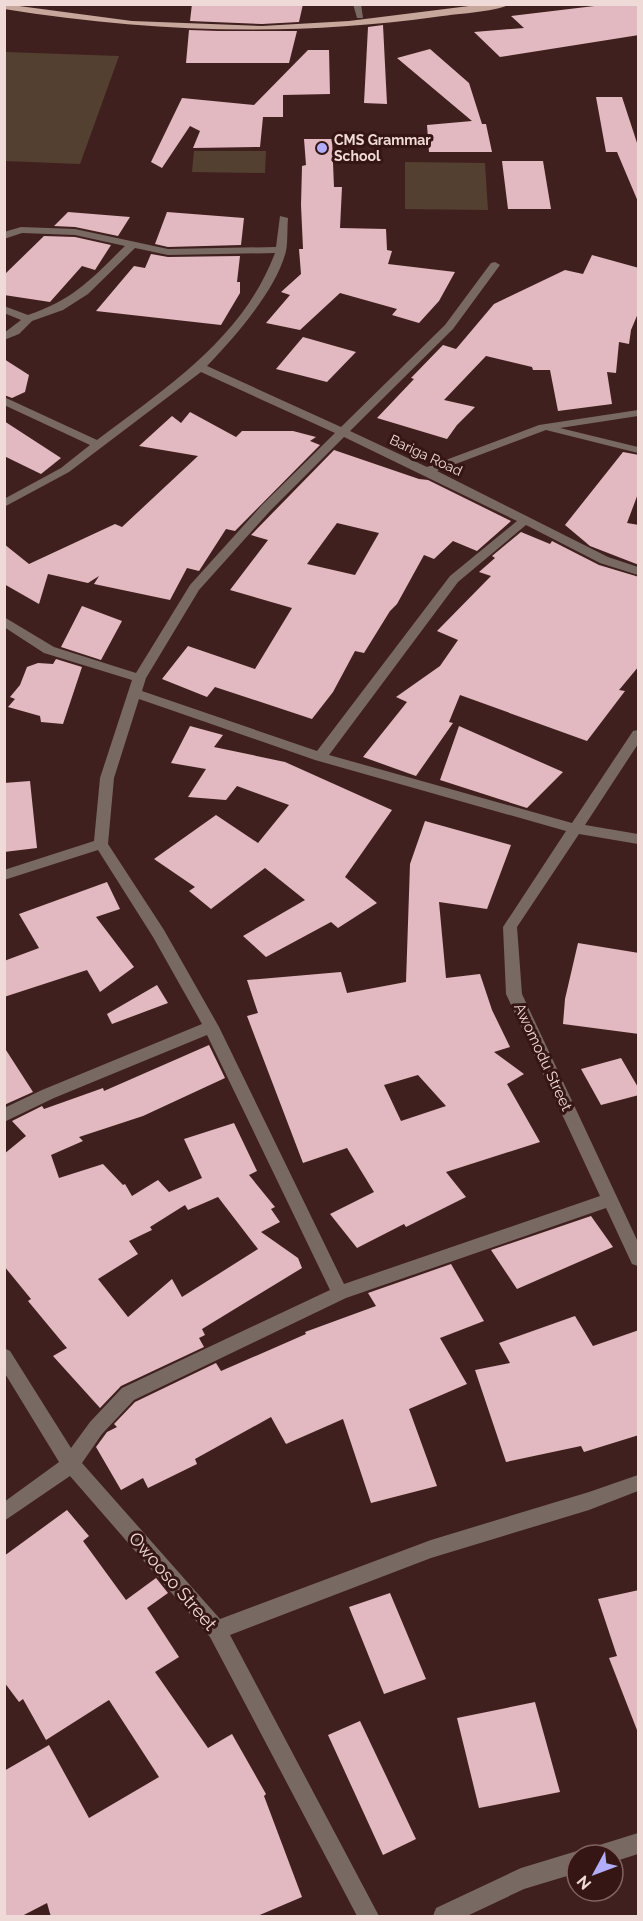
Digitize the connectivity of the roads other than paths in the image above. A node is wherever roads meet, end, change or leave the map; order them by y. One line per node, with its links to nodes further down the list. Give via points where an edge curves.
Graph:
1 (34, 4): 6 (main road, via 183,20)
2 (357, 4): 6 (street)
3 (450, 4): 6 (main road)
4 (507, 4): 5 (main road, via 349,24 242,27 131,23)
5 (4, 6)
6 (360, 16)
7 (283, 218): 10 (street)
8 (4, 236): 9 (street, via 21,230 75,232)
9 (134, 243): 10 (street, via 168,252); 13 (street, via 84,292 59,308)
10 (281, 250): 15 (street, via 274,269 237,329)
11 (495, 265): 19 (street, via 449,327)
12 (4, 309): 13 (street)
13 (28, 319): 14 (street)
14 (4, 337)
15 (200, 367): 19 (street, Bariga Road); 20 (street)
16 (4, 400): 20 (street)
17 (639, 413): 18 (street)
18 (543, 427): 21 (street); 22 (street)
19 (342, 434): 22 (street, Bariga Road); 27 (street, via 266,508 194,588)
20 (97, 444): 23 (street, via 64,470)
21 (639, 450)
22 (427, 471): 24 (street, Bariga Road)
23 (4, 504)
24 (525, 520): 25 (street, Bariga Road, via 604,560); 30 (street, via 454,579)
25 (639, 571)
26 (4, 621): 27 (street, via 48,650)
27 (139, 678): 28 (street)
28 (135, 693): 30 (street); 33 (street, via 107,778)
29 (639, 734): 31 (street, Awomodu Street)
30 (320, 757): 31 (street)
31 (577, 829): 32 (street); 37 (street, Awomodu Street, via 510,927 514,994)
32 (639, 839)
33 (101, 844): 34 (street); 35 (street, via 159,934)
34 (4, 875)
35 (211, 1027): 36 (street); 39 (street)
36 (4, 1116)
37 (609, 1200): 38 (street, Awomodu Street); 39 (street)
38 (639, 1259)
39 (340, 1293): 41 (street, via 128,1394)
40 (4, 1356): 41 (street, Owooso Street)
41 (70, 1464): 43 (street); 44 (street, Owooso Street)
42 (639, 1483): 44 (street, via 431,1549)
43 (4, 1514)
44 (217, 1630): 46 (street, Owooso Street)
45 (565, 1866): 47 (street, via 521,1879)
46 (368, 1917)
47 (444, 1917)

